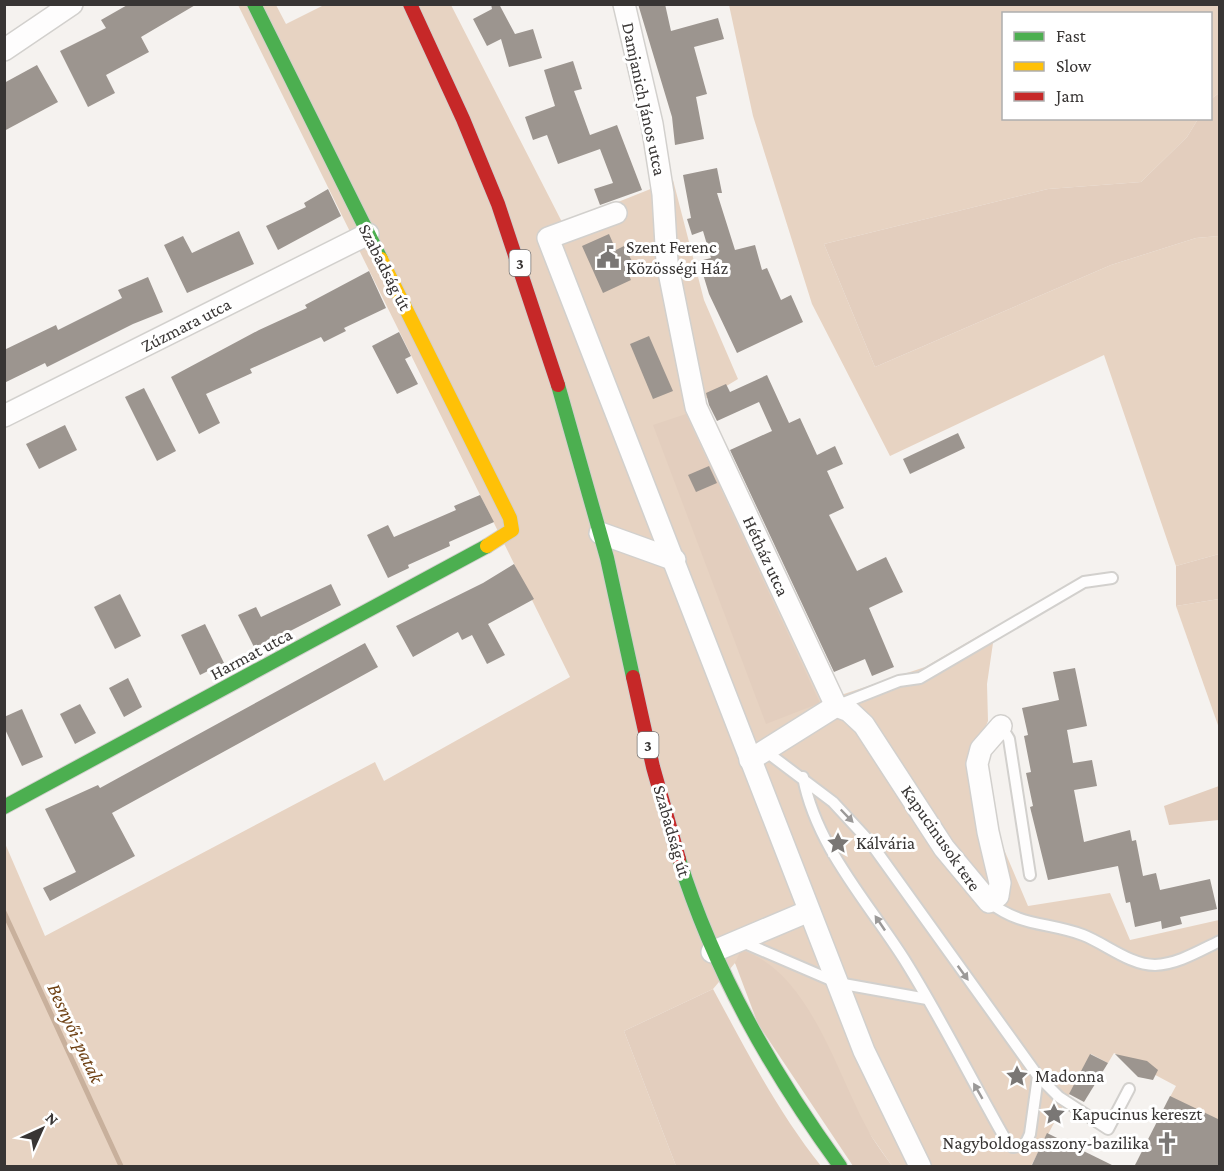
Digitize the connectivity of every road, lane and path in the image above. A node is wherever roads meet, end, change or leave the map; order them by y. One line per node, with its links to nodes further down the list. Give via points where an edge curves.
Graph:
1 (72, 4): 5 (street)
2 (254, 4): 7 (main road, Szabadság út)
3 (410, 4): 11 (main road, Szabadság út / 3, via 479,155 519,262 550,352)
4 (624, 4): 8 (street, Damjanich János utca, via 652,124 663,194 668,272)
5 (4, 50)
6 (616, 213): 12 (street, via 548,238)
7 (368, 234): 9 (street, Zúzmara utca); 10 (main road, Szabadság út, via 510,518)
8 (696, 407): 14 (street, Hétház utca)
9 (4, 416)
10 (512, 530): 18 (main road, Harmat utca)
11 (600, 532): 12 (street); 24 (main road, Szabadság út / 3, via 653,767)
12 (675, 560): 16 (street)
13 (1112, 578): 14 (lane, via 1084,582 920,678 899,681)
14 (836, 706): 16 (street); 20 (street, Kapucinusok tere, via 849,711 864,725 944,848)
15 (1001, 726): 19 (lane, via 1009,739); 20 (street, Kapucinusok tere, via 978,758 1000,883 998,896)
16 (757, 755): 17 (lane); 21 (street)
17 (803, 777): 26 (lane, one-way to 17, via 819,829); 27 (lane, one-way to 27, via 848,816 870,842)
18 (4, 807)
19 (1030, 875)
20 (989, 902): 23 (lane, via 1005,915 1083,935 1153,965 1175,962)
21 (809, 911): 22 (street); 25 (street)
22 (738, 941): 24 (street); 25 (lane)
23 (1220, 941)
24 (712, 952): 29 (main road, Szabadság út / 3, via 748,1029)
25 (838, 983): 26 (lane); 30 (street, via 864,1052)
26 (927, 999): 27 (lane, one-way to 26, via 1029,1140 1013,1147 1006,1142)
27 (1038, 1076): 28 (lane, via 1059,1097 1108,1129)
28 (1129, 1089)
29 (840, 1167)
30 (920, 1167)

